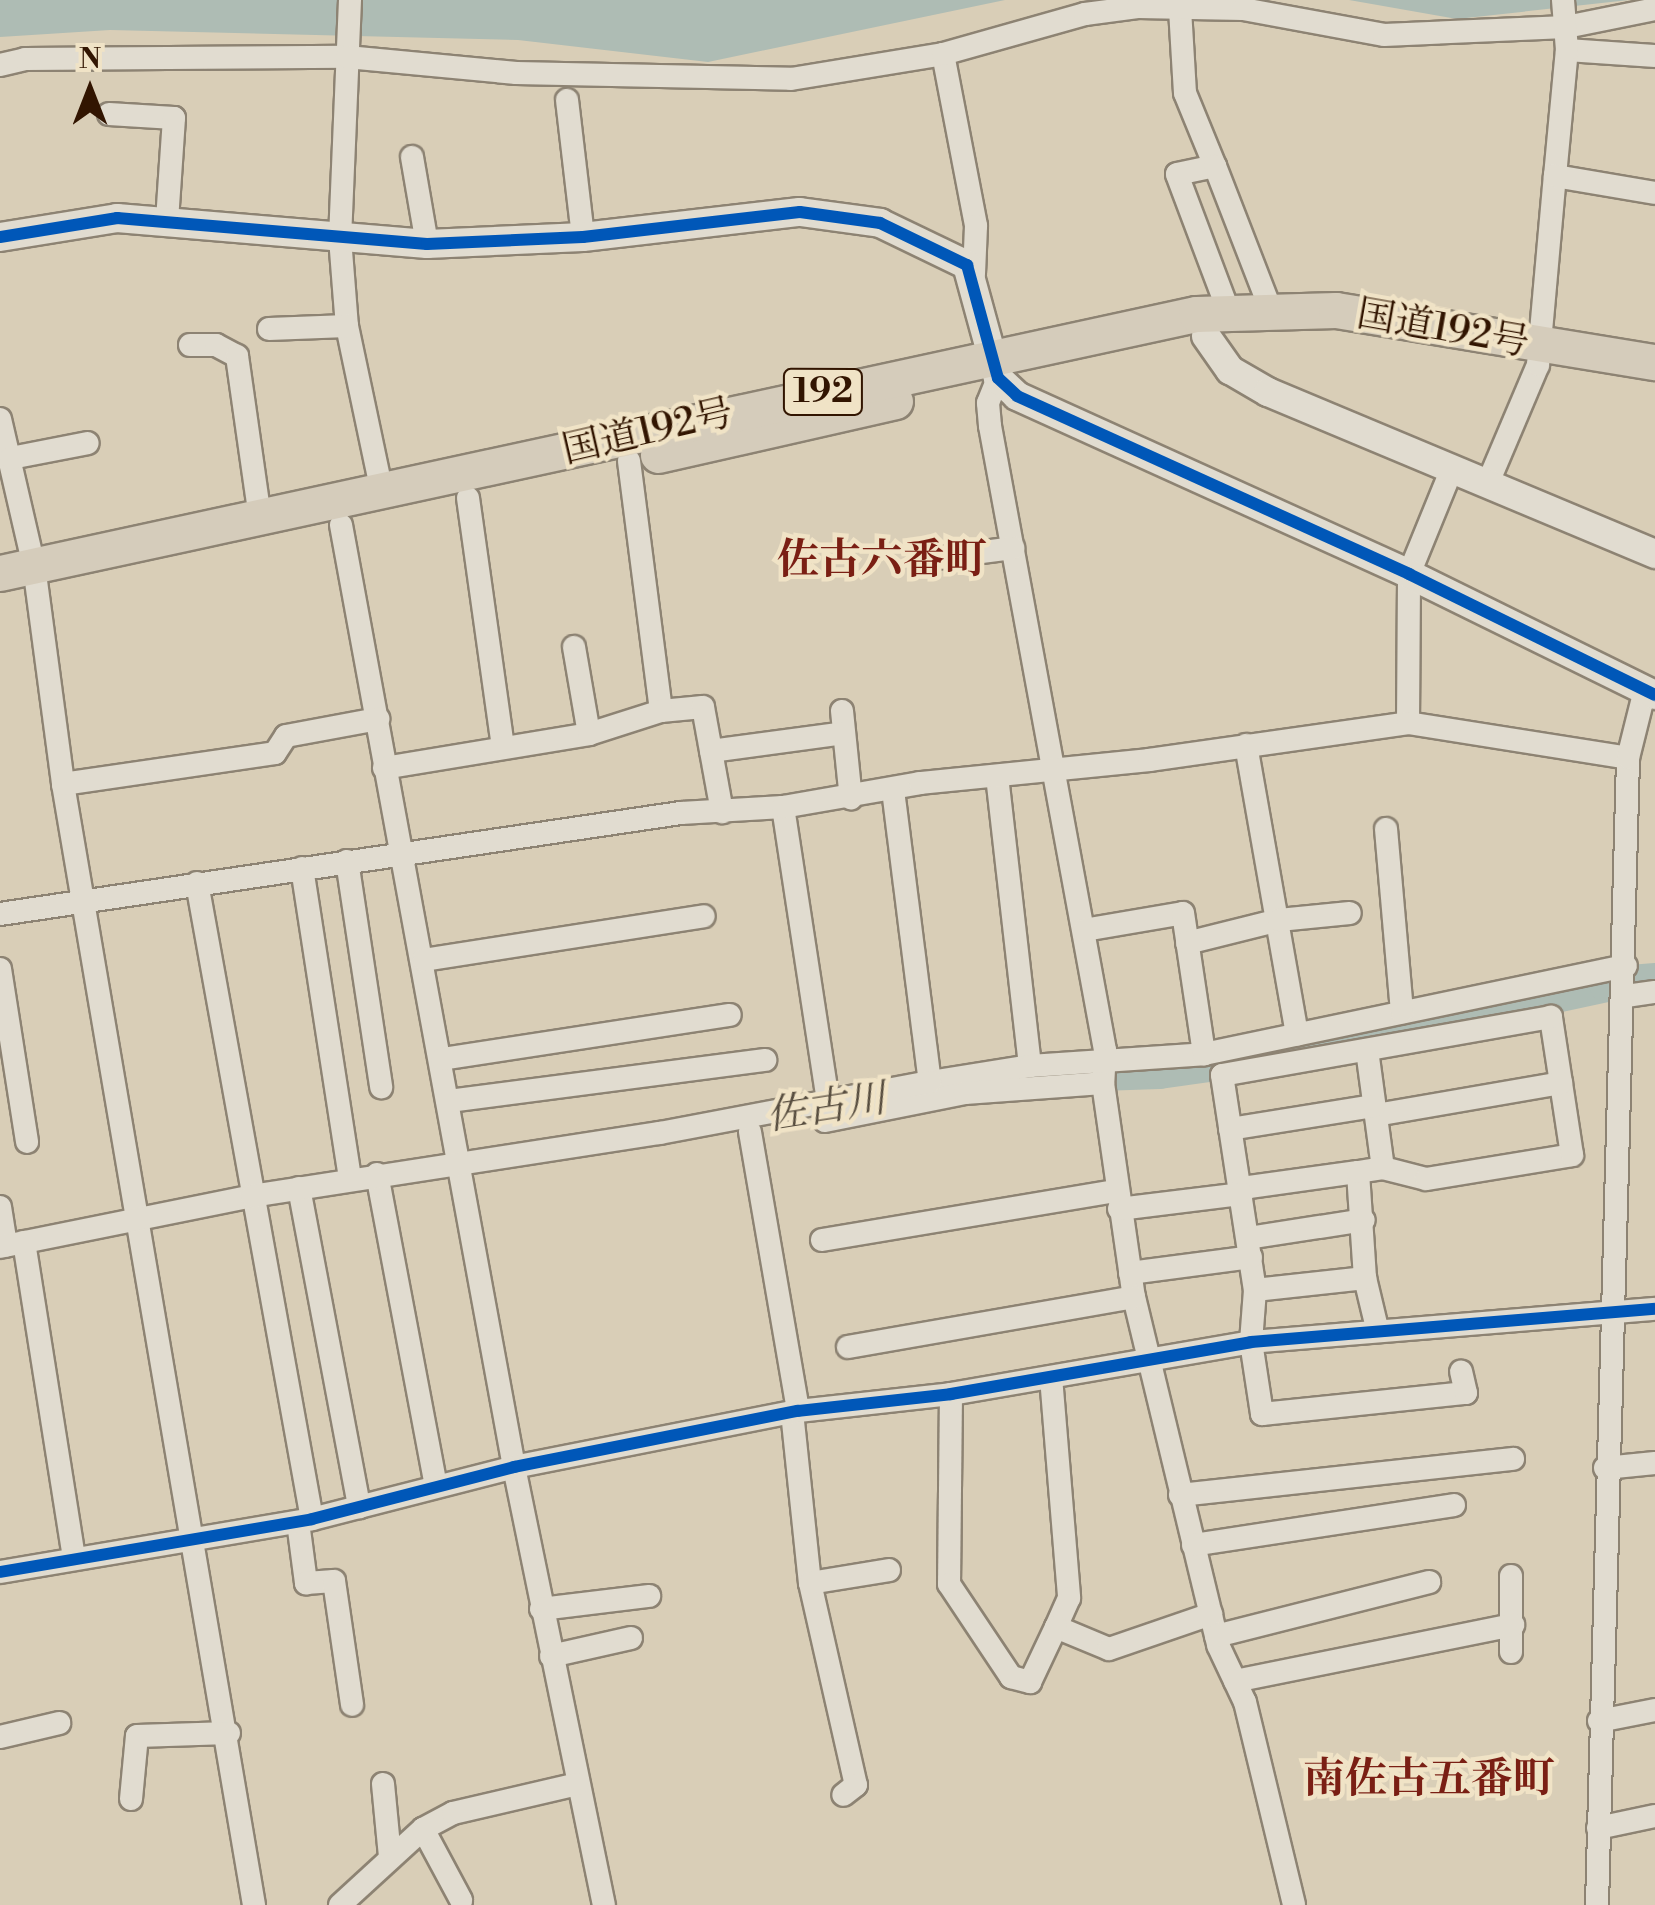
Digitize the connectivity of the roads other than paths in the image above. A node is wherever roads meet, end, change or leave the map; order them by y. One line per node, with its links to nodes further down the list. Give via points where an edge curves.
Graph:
1 (350, 0): 5 (street)
2 (1180, 9): 4 (street, via 1244,9 1384,36); 6 (street, via 1085,14); 12 (street, via 1185,92)
3 (1655, 9): 4 (street)
4 (1566, 23): 7 (street); 13 (street)
5 (348, 54): 6 (street, via 516,73 792,79); 8 (street, via 26,59); 18 (street)
6 (943, 54): 20 (street, via 976,226)
7 (1655, 56)
8 (0, 65)
9 (568, 100): 17 (street)
10 (109, 114): 15 (street, via 174,118)
11 (412, 157): 19 (street)
12 (1215, 166): 21 (street); 22 (street, via 1177,174)
13 (1555, 176): 14 (street); 26 (street)
14 (1655, 193)
15 (167, 220): 16 (street, via 86,220); 18 (street)
16 (0, 237)
17 (583, 237): 19 (street); 20 (street, via 839,213 941,247)
18 (340, 238): 19 (street); 23 (street)
19 (427, 244)
20 (974, 274): 28 (street)
21 (1270, 308): 22 (highway, 国道192号 / 192); 26 (highway, 国道192号 / 192, via 1336,310)
22 (1217, 323): 26 (highway, 国道192号 / 192); 28 (highway, 国道192号 / 192); 34 (street, via 1246,381)
23 (348, 326): 24 (street); 36 (street)
24 (268, 329)
25 (190, 345): 38 (street, via 216,345 237,356)
26 (1540, 355): 27 (highway, 国道192号 / 192); 29 (highway, 国道192号 / 192); 35 (street)
27 (1655, 362)
28 (995, 367): 33 (highway, 国道192号 / 192); 36 (highway, 国道192号 / 192); 40 (street, via 990,426); 43 (street, via 1017,396)
29 (1655, 384)
30 (0, 419): 32 (street)
31 (88, 443): 32 (street)
32 (11, 458): 44 (street)
33 (629, 461): 37 (highway, 国道192号 / 192); 48 (street)
34 (1452, 471): 35 (street); 43 (street)
35 (1487, 485): 41 (street)
36 (382, 492): 38 (highway, 国道192号 / 192)
37 (468, 498): 39 (highway, 国道192号 / 192); 52 (street)
38 (260, 518): 44 (highway, 国道192号 / 192)
39 (341, 525): 44 (highway, 国道192号 / 192); 49 (street)
40 (1013, 548): 42 (street); 57 (street)
41 (1655, 554)
42 (936, 558)
43 (1409, 574): 47 (street); 50 (street)
44 (23, 576): 45 (highway, 国道192号 / 192); 59 (street)
45 (0, 596)
46 (574, 648): 51 (street)
47 (1650, 693): 55 (street)
48 (661, 711): 51 (street); 54 (street, via 703,707)
49 (378, 719): 56 (street); 59 (street, via 286,736 275,753)
50 (1408, 723): 53 (street); 55 (street)
51 (589, 734): 52 (street)
52 (504, 746): 56 (street)
53 (1246, 746): 57 (street); 73 (street)
54 (711, 751): 61 (street, via 843,722); 63 (street)
55 (1628, 758): 78 (street)
56 (384, 768): 65 (street)
57 (1054, 770): 58 (street); 74 (street)
58 (998, 776): 60 (street); 88 (street)
59 (63, 784): 69 (street)
60 (893, 790): 61 (street); 90 (street)
61 (851, 799): 62 (street)
62 (783, 807): 63 (street); 94 (street)
63 (722, 812): 65 (street)
64 (1386, 829): 81 (street)
65 (404, 853): 66 (street); 76 (street)
66 (348, 861): 67 (street); 92 (street)
67 (302, 868): 68 (street); 102 (street)
68 (197, 884): 69 (street); 107 (street)
69 (82, 898): 70 (street); 110 (street)
70 (0, 914)
71 (1350, 914): 73 (street)
72 (704, 916): 76 (street)
73 (1279, 920): 75 (street); 83 (street)
74 (1084, 930): 75 (street, via 1183,914); 89 (street)
75 (1187, 944): 85 (street)
76 (424, 960): 86 (street)
77 (0, 969): 98 (street)
78 (1626, 981): 79 (street); 80 (street); 119 (street)
79 (1655, 992)
80 (1548, 999): 81 (street); 84 (street); 91 (street)
81 (1402, 1012): 83 (street)
82 (730, 1015): 86 (street)
83 (1296, 1035): 85 (street)
84 (1366, 1050): 95 (street); 96 (street, via 1222,1076)
85 (1204, 1054): 89 (street)
86 (442, 1059): 93 (street)
87 (765, 1060): 93 (street)
88 (1030, 1066): 89 (street); 90 (street)
89 (1104, 1073): 94 (street); 106 (street)
90 (930, 1082): 94 (street)
91 (1561, 1083): 95 (street); 100 (street, via 1572,1155 1426,1180)
92 (381, 1087)
93 (449, 1102): 99 (street)
94 (826, 1111): 99 (street)
95 (1375, 1111): 96 (street); 100 (street)
96 (1230, 1128): 104 (street)
97 (750, 1132): 127 (street)
98 (26, 1142)
99 (459, 1167): 103 (street); 130 (street)
100 (1383, 1168): 101 (street)
101 (1358, 1172): 104 (street); 109 (street)
102 (350, 1179): 103 (street); 105 (street)
103 (378, 1181): 132 (street)
104 (1242, 1191): 106 (street); 112 (street)
105 (301, 1195): 107 (street); 135 (street)
106 (1118, 1200): 111 (street); 114 (street)
107 (253, 1202): 110 (street); 136 (street)
108 (0, 1207): 113 (street)
109 (1364, 1220): 112 (street); 115 (street)
110 (136, 1223): 113 (street); 137 (street)
111 (822, 1240)
112 (1250, 1247): 114 (street); 116 (street)
113 (16, 1248): 139 (street)
114 (1130, 1273): 117 (street)
115 (1366, 1278): 116 (street); 120 (street)
116 (1255, 1290): 121 (street)
117 (1134, 1297): 122 (street); 123 (street)
118 (1655, 1309): 119 (street)
119 (1611, 1316): 120 (street); 131 (street)
120 (1376, 1328): 121 (street)
121 (1251, 1342): 123 (street); 124 (street, via 1262,1414 1466,1393)
122 (848, 1347)
123 (1149, 1359): 125 (street); 133 (street)
124 (1461, 1372)
125 (1051, 1376): 126 (street); 149 (street, via 1069,1598)
126 (951, 1394): 127 (street); 149 (street, via 949,1584 1011,1676 1030,1682)
127 (795, 1411): 130 (street); 144 (street)
128 (1512, 1460): 133 (street)
129 (1655, 1463): 131 (street)
130 (514, 1467): 132 (street); 146 (street)
131 (1605, 1468): 156 (street)
132 (436, 1484): 135 (street)
133 (1180, 1495): 138 (street)
134 (1454, 1505): 138 (street)
135 (359, 1507): 136 (street)
136 (305, 1520): 137 (street); 154 (street, via 306,1583 334,1581)
137 (192, 1539): 139 (street); 158 (street)
138 (1193, 1545): 147 (street)
139 (74, 1557): 141 (street)
140 (889, 1570): 144 (street)
141 (0, 1572)
142 (1511, 1576): 148 (street)
143 (1414, 1581): 147 (street)
144 (810, 1583): 162 (street, via 856,1785)
145 (648, 1596): 146 (street)
146 (542, 1609): 152 (street)
147 (1213, 1625): 149 (street, via 1108,1650); 153 (street)
148 (1512, 1625): 151 (street); 153 (street)
149 (1056, 1627)
150 (631, 1638): 152 (street)
151 (1511, 1652)
152 (551, 1656): 161 (street)
153 (1235, 1681): 172 (street)
154 (352, 1705)
155 (1655, 1710): 156 (street)
156 (1598, 1721): 165 (street)
157 (59, 1724): 159 (street)
158 (229, 1733): 163 (street, via 137,1736); 169 (street)
159 (0, 1737)
160 (383, 1784): 167 (street)
161 (578, 1784): 166 (street, via 453,1813); 171 (street)
162 (843, 1795)
163 (131, 1799)
164 (1655, 1816): 165 (street)
165 (1598, 1828): 173 (street)
166 (423, 1829): 167 (street); 168 (street)
167 (390, 1857): 170 (street)
168 (461, 1900)
169 (254, 1905)
170 (340, 1905)
171 (604, 1905)
172 (1294, 1905)
173 (1597, 1905)

